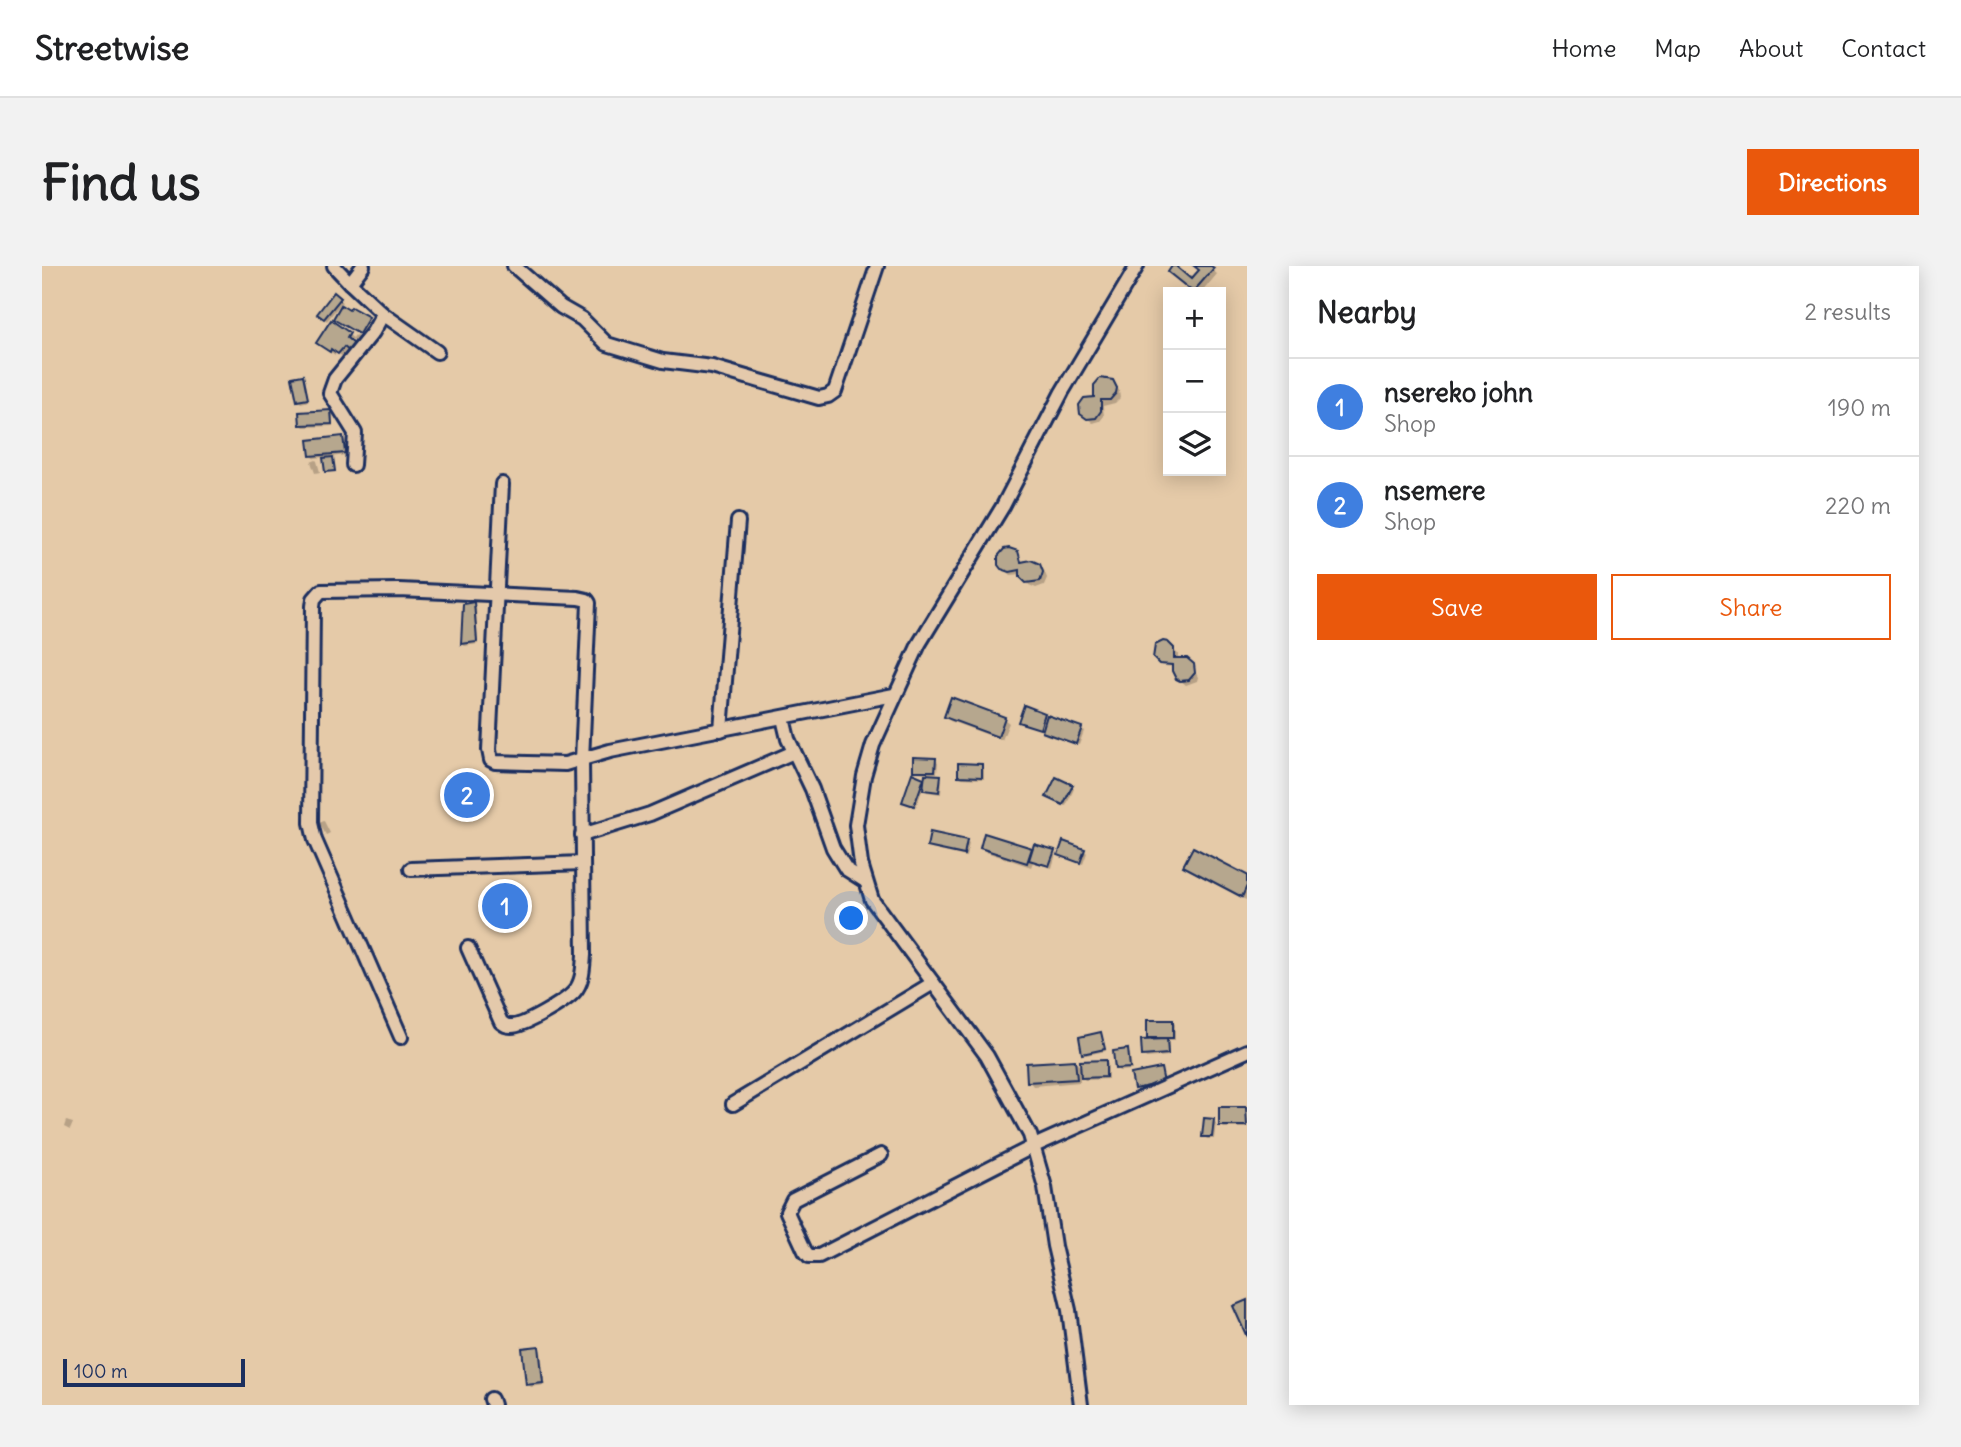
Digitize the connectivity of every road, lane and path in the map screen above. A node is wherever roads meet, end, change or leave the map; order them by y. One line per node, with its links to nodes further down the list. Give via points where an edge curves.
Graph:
1 (334, 266): 6 (street)
2 (363, 266): 6 (street)
3 (514, 266): 4 (street, via 607,344 663,361 712,367 819,398 835,391)
4 (877, 266)
5 (1137, 266): 13 (street)
6 (350, 283): 7 (street)
7 (383, 314): 8 (street); 9 (street, via 335,379 330,393 355,433)
8 (437, 352)
9 (353, 465)
10 (502, 484): 12 (street)
11 (738, 521): 15 (street)
12 (498, 593): 17 (street, via 587,600); 17 (street, via 491,760 565,764); 24 (street, via 328,589 317,595 313,606 311,823)
13 (894, 695): 14 (street); 21 (street, via 873,745 859,802 856,825)
14 (783, 718): 15 (street); 16 (street)
15 (721, 730): 17 (street)
16 (794, 752): 18 (street, via 650,814); 21 (street, via 839,859)
17 (582, 760): 18 (street)
18 (582, 835): 19 (street)
19 (583, 863): 20 (street); 22 (street, via 583,971 574,993 564,1002 518,1025 505,1025)
20 (411, 869)
21 (865, 881): 23 (street, via 872,900)
22 (468, 948)
23 (933, 983): 26 (street); 27 (street, via 987,1056)
24 (401, 1037)
25 (1247, 1051): 27 (street)
26 (733, 1104)
27 (1034, 1146): 28 (street, via 819,1256 809,1256 788,1207 793,1200); 29 (street, via 1069,1310)
28 (881, 1155)
29 (1081, 1405)

